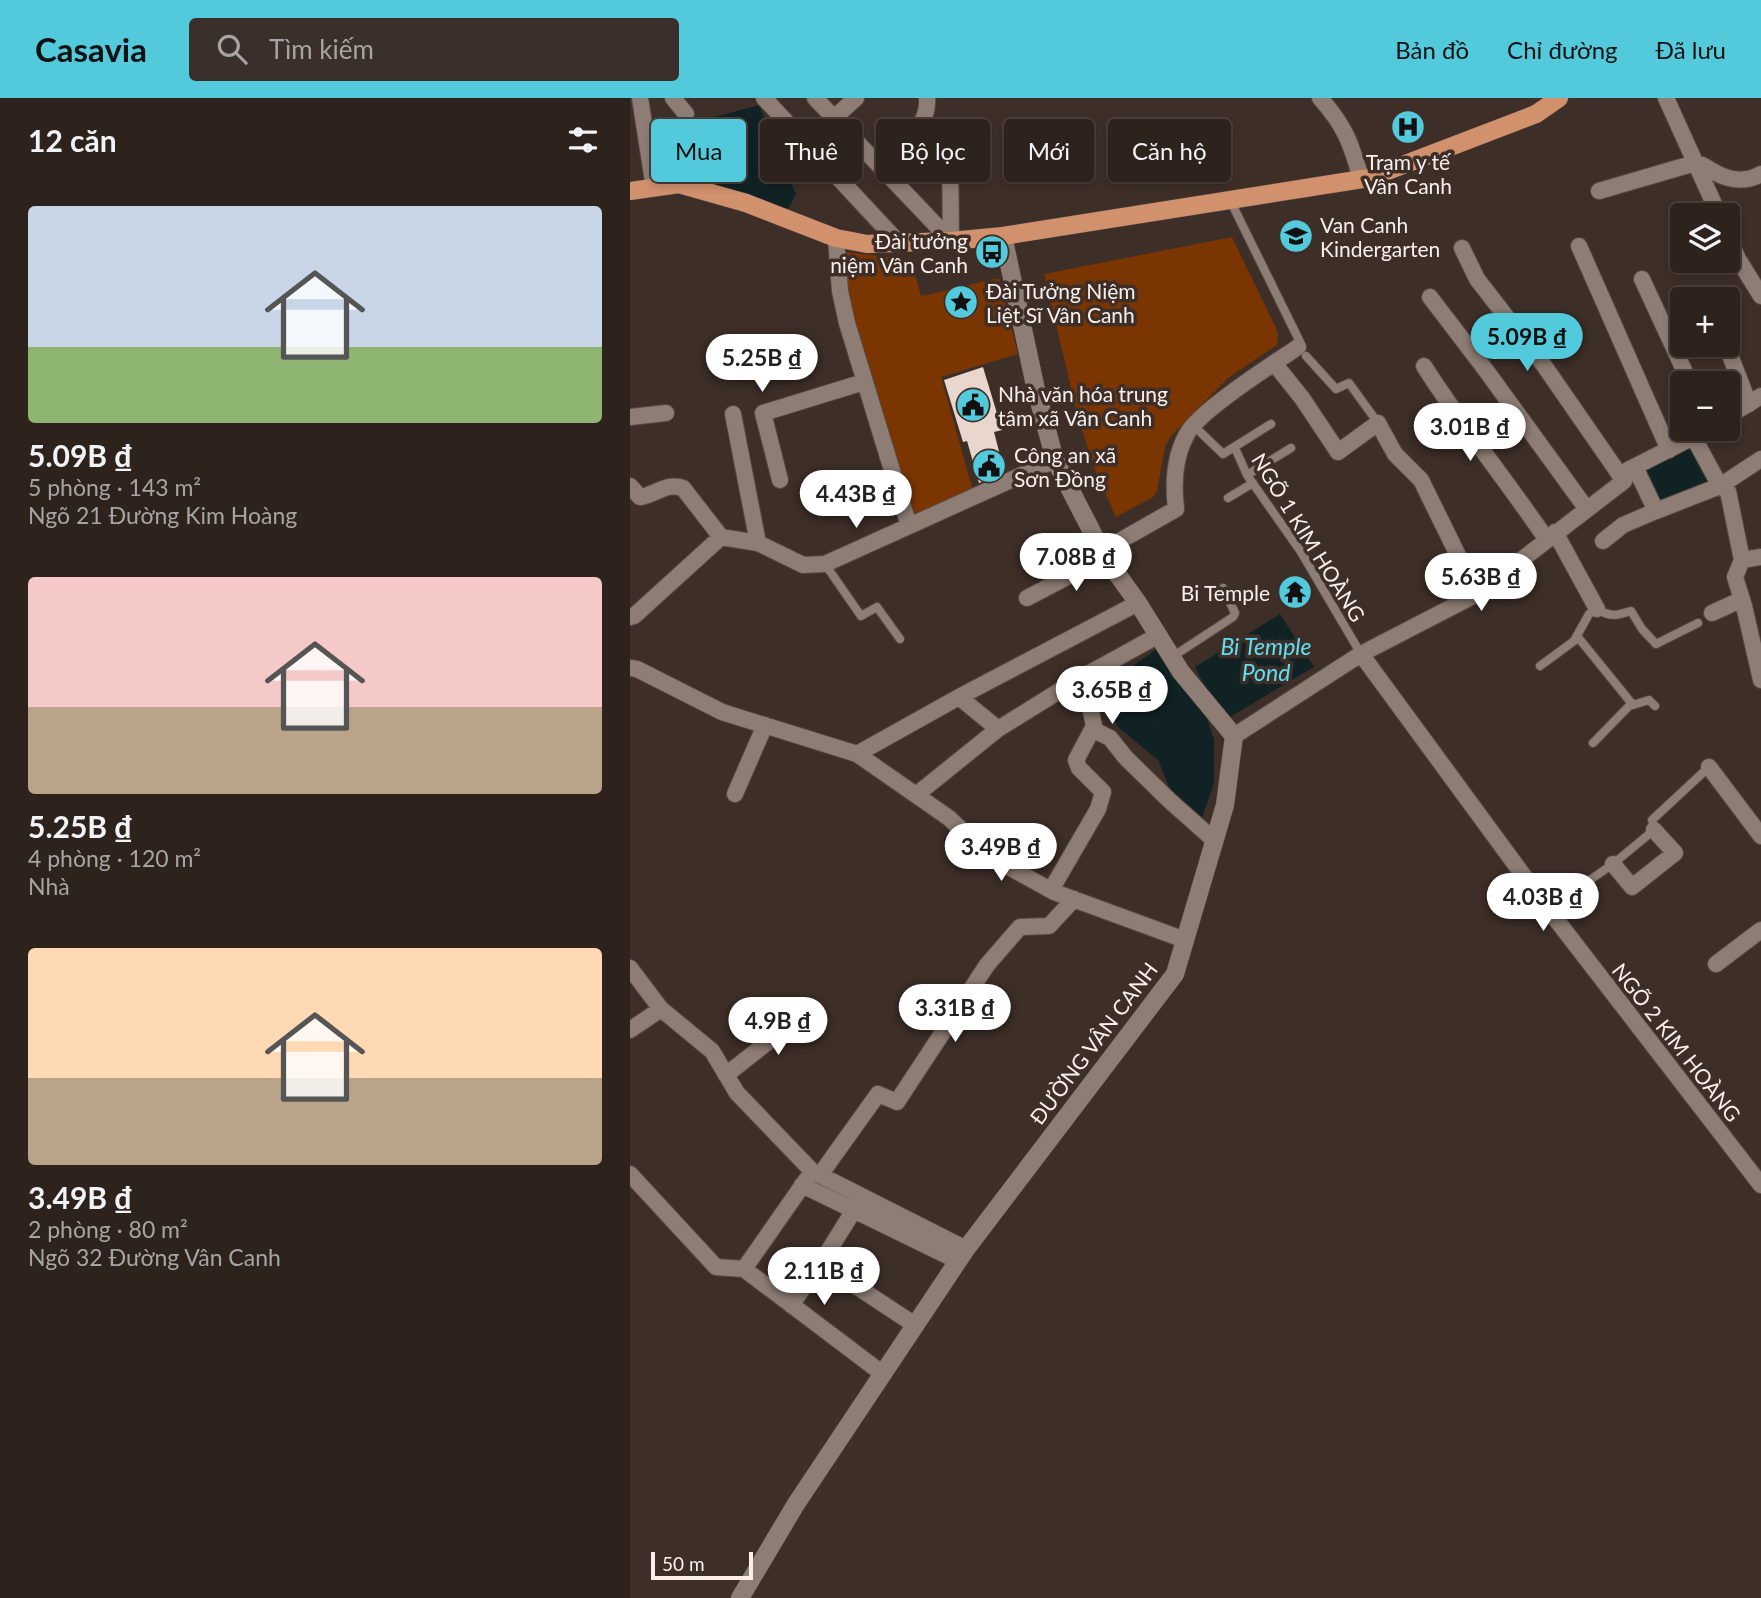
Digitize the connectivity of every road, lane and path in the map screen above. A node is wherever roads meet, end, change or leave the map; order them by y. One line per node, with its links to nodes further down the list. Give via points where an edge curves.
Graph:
1 (640, 98): 19 (street)
2 (673, 98): 10 (street)
3 (764, 98): 27 (street)
4 (815, 98): 11 (street)
5 (856, 98): 11 (street)
6 (927, 98): 12 (street)
7 (1320, 98): 16 (street, via 1341,122)
8 (1559, 98): 16 (main road, via 1536,114)
9 (1666, 98): 14 (street)
10 (687, 114)
11 (834, 118): 13 (street)
12 (923, 119)
13 (876, 162)
14 (1695, 163): 15 (street, via 1732,179); 21 (street); 23 (street)
15 (1761, 174)
16 (1362, 179): 22 (main road)
17 (895, 182): 26 (street)
18 (950, 182): 26 (street)
19 (654, 188): 20 (main road); 25 (main road, via 679,184 746,203)
20 (630, 191)
21 (1599, 191)
22 (1230, 200): 24 (main road); 34 (lane)
23 (1713, 203)
24 (1003, 236): 26 (main road); 53 (street)
25 (836, 238): 27 (main road, via 867,244); 39 (street, via 840,291)
26 (951, 241): 27 (main road)
27 (900, 243)
28 (1579, 246): 52 (street)
29 (1462, 248): 58 (street, via 1477,279)
30 (1740, 262): 32 (street)
31 (1642, 279): 38 (street)
32 (1761, 296)
33 (1430, 297): 63 (street)
34 (1302, 352): 36 (street); 45 (lane, via 1336,389 1349,383)
35 (1732, 357): 40 (street)
36 (1275, 363): 45 (street, via 1338,452); 47 (street)
37 (1424, 366): 66 (street, via 1452,410)
38 (1684, 371)
39 (864, 382): 57 (street, via 763,413); 65 (street)
40 (1755, 400): 41 (street)
41 (1740, 409)
42 (666, 413): 44 (street)
43 (733, 414): 69 (street)
44 (630, 418)
45 (1378, 423): 75 (street, via 1395,454 1421,481)
46 (1271, 424): 50 (lane)
47 (1194, 426): 50 (lane, NGÕ 1 KIM HOÀNG, via 1223,454); 70 (street, via 1177,463 1176,509)
48 (1688, 441): 52 (street)
49 (1696, 441): 61 (street)
50 (1235, 448): 56 (lane, NGÕ 1 KIM HOÀNG)
51 (1291, 448): 56 (lane)
52 (1669, 450): 55 (street)
53 (1055, 460): 65 (street); 70 (street)
54 (1761, 460): 61 (street)
55 (1635, 467): 58 (street, via 1628,470); 64 (street)
56 (1247, 475): 59 (lane, NGÕ 1 KIM HOÀNG)
57 (780, 480)
58 (1624, 481): 63 (street)
59 (1253, 483): 62 (lane); 85 (lane, NGÕ 1 KIM HOÀNG, via 1301,552)
60 (630, 486): 67 (street, via 640,497 682,488)
61 (1720, 486): 64 (street); 72 (street, via 1728,491)
62 (1228, 498)
63 (1586, 508): 66 (street)
64 (1656, 511): 68 (street, via 1623,525)
65 (909, 526): 73 (street)
66 (1551, 536): 75 (street); 79 (street)
67 (721, 537): 69 (street); 80 (street)
68 (1603, 541)
69 (758, 544): 73 (street, via 803,565)
70 (1103, 554): 76 (street); 77 (street)
71 (1761, 557): 72 (street)
72 (1742, 560): 78 (street, via 1735,577)
73 (825, 564): 84 (lane, via 860,616 877,607)
74 (1223, 588): 86 (lane, via 1233,606 1233,617)
75 (1477, 594): 85 (street)
76 (1027, 598)
77 (1138, 603): 82 (street); 91 (street)
78 (1744, 606): 81 (street, via 1736,602); 90 (street)
79 (1597, 609): 81 (lane, via 1614,617 1632,611 1656,644); 83 (lane)
80 (630, 617)
81 (1705, 618)
82 (1157, 636): 86 (street); 89 (street)
83 (1577, 636): 87 (lane); 92 (lane)
84 (900, 639)
85 (1361, 654): 97 (street); 109 (street, NGÕ 2 KIM HOÀNG)
86 (1172, 658): 97 (street)
87 (1540, 666)
88 (630, 668): 94 (street, via 722,712)
89 (1077, 680): 95 (street); 96 (street, via 1089,702)
90 (1761, 680)
91 (960, 697): 95 (street); 99 (street)
92 (1632, 703): 93 (lane, via 1649,700); 98 (lane)
93 (1655, 706)
94 (765, 726): 99 (street); 101 (street)
95 (998, 729): 102 (street)
96 (1094, 730): 105 (street, via 1111,738 1170,802); 107 (street, via 1076,760 1103,792 1102,801)
97 (1234, 736): 105 (street, ĐƯỜNG VÂN CANH, via 1225,805)
98 (1593, 743)
99 (857, 754): 102 (street)
100 (1709, 767): 103 (lane, via 1652,820); 104 (street)
101 (735, 794)
102 (916, 795): 107 (street, via 989,856)
103 (1654, 830): 106 (lane); 106 (street, via 1675,853 1632,887)
104 (1761, 836)
105 (1214, 840): 111 (street, ĐƯỜNG VÂN CANH)
106 (1613, 864): 109 (lane)
107 (1051, 890): 108 (street)
108 (1074, 899): 111 (street); 118 (street, via 1049,926 1020,927 986,965 898,1102 878,1094)
109 (1548, 909): 121 (street, NGÕ 2 KIM HOÀNG)
110 (1761, 930): 112 (street)
111 (1185, 940): 123 (street, ĐƯỜNG VÂN CANH, via 1175,974)
112 (1716, 964)
113 (630, 968): 114 (street)
114 (661, 1009): 116 (street); 117 (street, via 712,1051)
115 (807, 1011): 117 (street)
116 (630, 1030)
117 (726, 1075): 118 (street, via 737,1093)
118 (816, 1173): 120 (street); 123 (street)
119 (630, 1174): 125 (street, via 716,1267)
120 (803, 1185): 122 (street); 125 (street)
121 (1761, 1185)
122 (854, 1210): 123 (street); 124 (street)
123 (962, 1255): 127 (street, ĐƯỜNG VÂN CANH)
124 (821, 1263): 126 (street); 127 (street)
125 (744, 1269): 126 (street)
126 (791, 1305): 128 (street)
127 (915, 1325): 128 (street, ĐƯỜNG VÂN CANH)
128 (883, 1374): 129 (street, ĐƯỜNG VÂN CANH)
129 (740, 1598)

